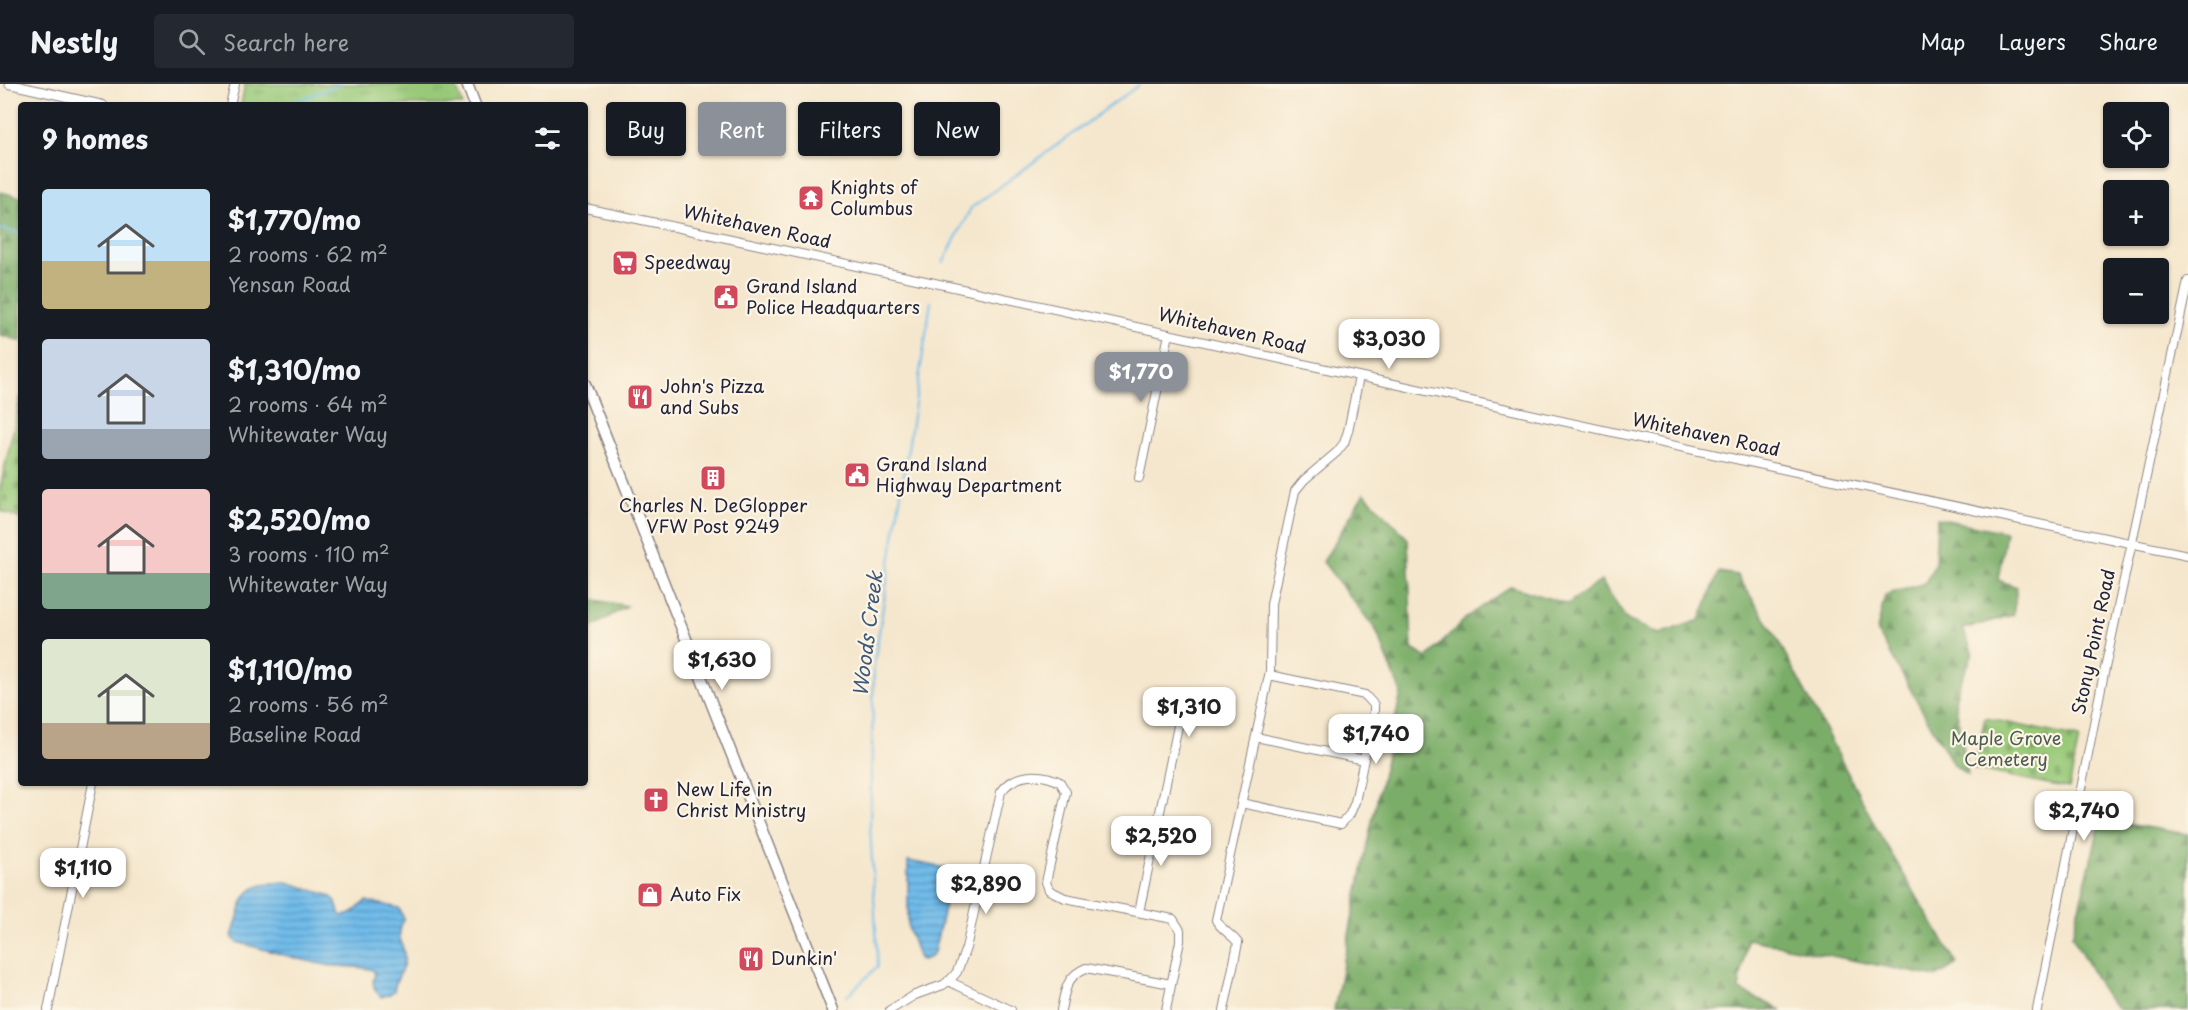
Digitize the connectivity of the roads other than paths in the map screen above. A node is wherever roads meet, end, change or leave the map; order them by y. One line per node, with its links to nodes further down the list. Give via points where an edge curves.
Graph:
1 (9, 84): 4 (street)
2 (235, 84): 5 (street)
3 (467, 84): 6 (main road)
4 (90, 102)
5 (231, 102)
6 (474, 102)
7 (588, 209): 9 (street, Whitehaven Road)
8 (2188, 281): 13 (street, Stony Point Road)
9 (1169, 334): 10 (street, Whitehaven Road); 12 (street)
10 (1359, 377): 13 (street, Whitehaven Road); 15 (street, via 1344,443 1295,491 1272,604)
11 (588, 392): 25 (main road)
12 (1139, 477)
13 (2131, 543): 14 (street, Whitehaven Road); 31 (street, Stony Point Road)
14 (2188, 555)
15 (1269, 675): 17 (street); 18 (street, via 1365,695 1374,711)
16 (1228, 715): 21 (street, via 1190,709 1181,716)
17 (1256, 736): 18 (street); 20 (street)
18 (1364, 760): 20 (street, via 1350,814 1341,824)
19 (92, 786): 24 (street)
20 (1241, 803): 30 (street, via 1216,920 1238,943)
21 (1139, 912): 22 (street, via 1065,897 1049,890 1046,882 1066,792 1060,782 1041,776 1023,777 1001,792 964,954 957,972); 23 (street, via 1173,919 1178,925 1180,941)
22 (948, 981): 26 (street); 27 (street)
23 (1171, 984): 28 (street, via 1086,968 1066,983); 29 (street)
24 (48, 1010)
25 (833, 1010)
26 (890, 1010)
27 (1011, 1010)
28 (1061, 1010)
29 (1166, 1010)
30 (1224, 1010)
31 (2037, 1010)

